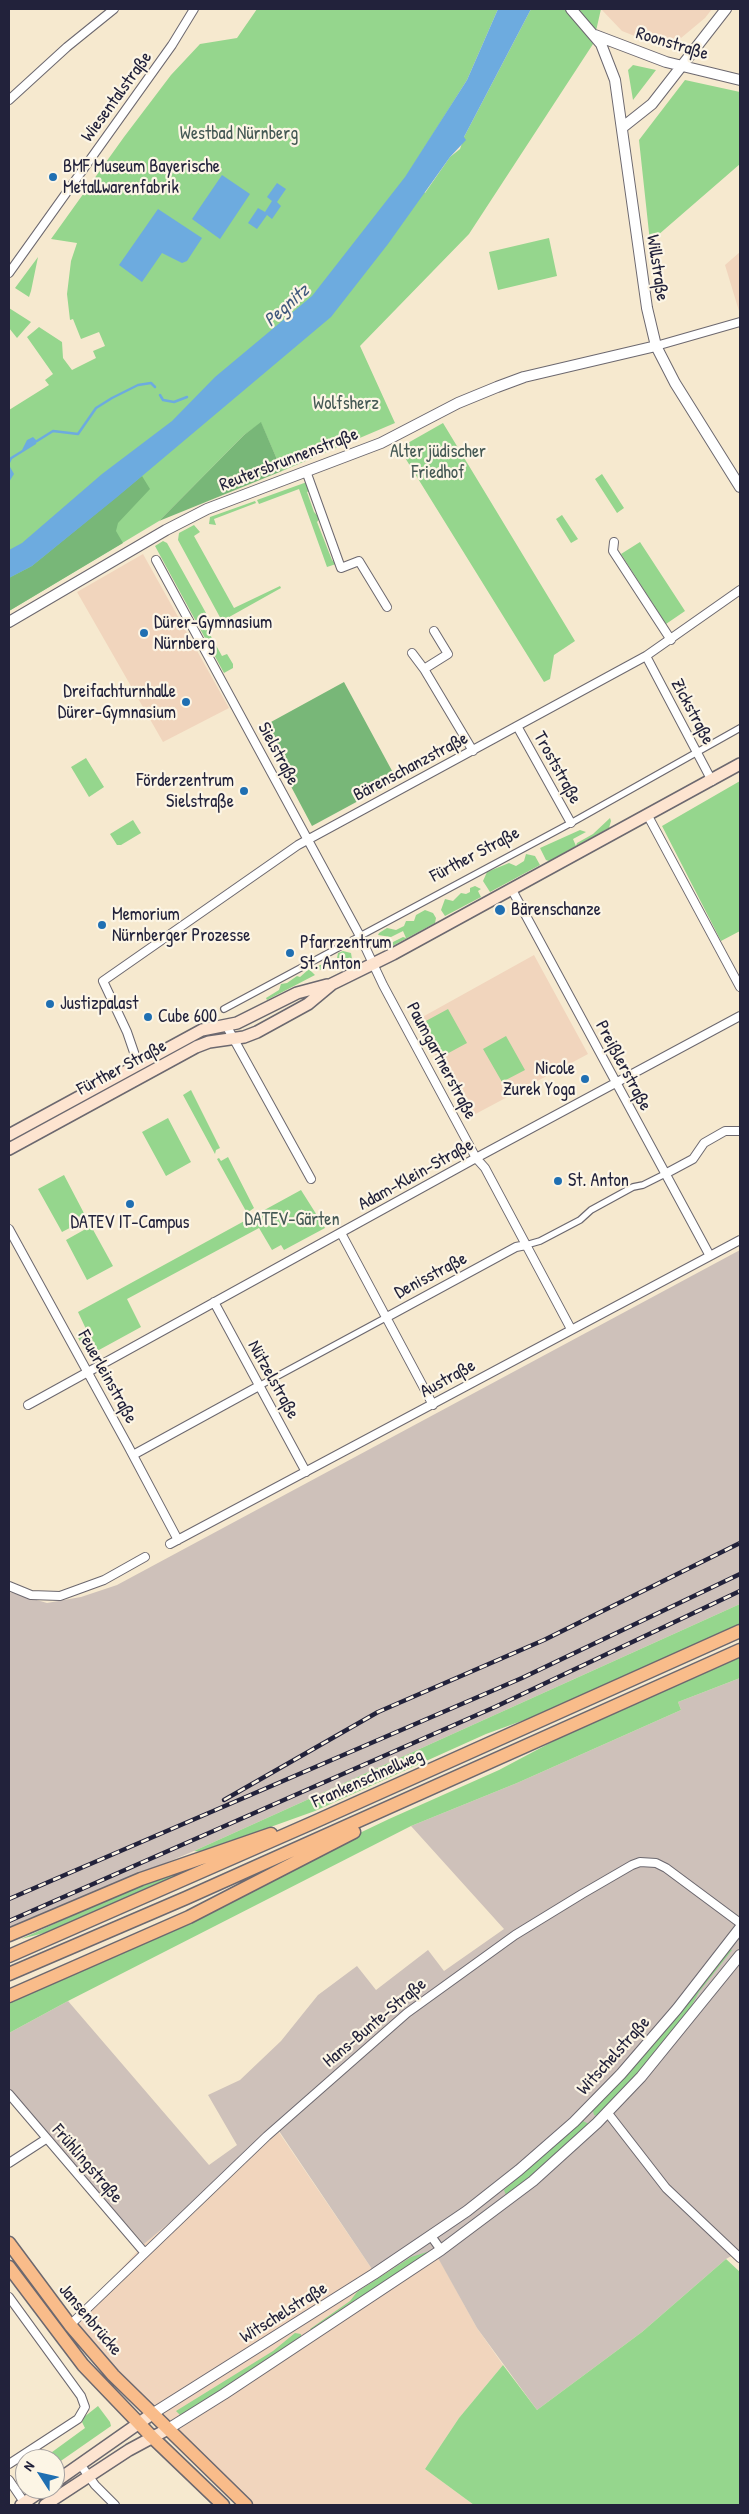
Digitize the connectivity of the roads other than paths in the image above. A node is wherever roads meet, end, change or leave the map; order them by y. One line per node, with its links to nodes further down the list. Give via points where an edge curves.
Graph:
1 (114, 9): 8 (street)
2 (194, 9): 10 (street, Wiesentalstraße, via 172,45)
3 (571, 9): 5 (street)
4 (726, 9): 6 (street)
5 (595, 35): 6 (street, Roonstraße); 9 (street, Willstraße, via 611,66)
6 (681, 66): 7 (street, Roonstraße); 9 (street, via 645,111)
7 (740, 80)
8 (9, 100)
9 (623, 127): 12 (street, Willstraße, via 636,241)
10 (9, 273)
11 (740, 324): 12 (street, Reutersbrunnenstraße)
12 (656, 346): 13 (street, Reutersbrunnenstraße, via 533,375 497,387 451,406 381,443); 14 (street, Willstraße, via 675,383)
13 (306, 471): 18 (street, via 341,568 360,561); 19 (street, Reutersbrunnenstraße, via 191,516)
14 (740, 487)
15 (614, 542): 21 (street, via 613,551)
16 (156, 560): 33 (street, Sielstraße)
17 (740, 590): 21 (street, Bärenschanzstraße)
18 (387, 607)
19 (9, 622)
20 (434, 631): 24 (street, via 448,654)
21 (671, 640): 23 (street, Bärenschanzstraße)
22 (412, 653): 24 (street)
23 (646, 656): 25 (street, Bärenschanzstraße); 28 (street, Zickstraße)
24 (424, 669): 27 (street)
25 (517, 726): 27 (street, Bärenschanzstraße); 32 (street, Troststraße)
26 (740, 728): 28 (street, Fürther Straße)
27 (473, 751): 33 (street, Bärenschanzstraße)
28 (697, 752): 30 (street, Zickstraße); 32 (street, Fürther Straße)
29 (740, 764): 30 (main road, Fürther Straße)
30 (712, 781): 31 (main road, Fürther Straße)
31 (648, 816): 34 (main road, Fürther Straße); 38 (street)
32 (571, 824): 35 (street, Fürther Straße)
33 (307, 840): 35 (street, Sielstraße); 43 (street, Bärenschanzstraße, via 103,980)
34 (512, 890): 36 (main road, Fürther Straße); 44 (street, Preißlerstraße)
35 (360, 936): 36 (street, Sielstraße); 39 (street, Fürther Straße)
36 (373, 964): 37 (main road, Fürther Straße); 48 (street, Paumgartnerstraße)
37 (332, 984): 41 (main road, Fürther Straße, via 297,993 245,1020); 42 (main road, Fürther Straße, via 308,1004 253,1034)
38 (740, 987)
39 (224, 1009)
40 (740, 1016): 44 (street, Adam-Klein-Straße)
41 (226, 1025): 42 (street); 43 (main road, Fürther Straße, via 202,1030)
42 (234, 1038): 47 (main road, Fürther Straße, via 196,1047); 50 (street)
43 (138, 1064): 46 (main road, Fürther Straße)
44 (615, 1084): 48 (street, Adam-Klein-Straße); 49 (street, Preißlerstraße)
45 (740, 1131): 49 (street, Denisstraße, via 724,1131 704,1143 693,1159)
46 (9, 1135)
47 (9, 1149)
48 (476, 1158): 52 (street, Adam-Klein-Straße); 54 (street, Paumgartnerstraße, via 486,1168)
49 (665, 1174): 54 (street, Denisstraße, via 633,1187 591,1210 580,1220); 55 (street, Preißlerstraße)
50 (311, 1179)
51 (9, 1229): 59 (street, Feuerleinstraße)
52 (340, 1233): 56 (street, Adam-Klein-Straße); 57 (street)
53 (740, 1240): 55 (street, Austraße)
54 (526, 1245): 57 (street, Denisstraße, via 516,1247); 58 (street, Paumgartnerstraße)
55 (710, 1256): 58 (street, Austraße)
56 (214, 1302): 59 (street, Adam-Klein-Straße); 60 (street, Nützelstraße)
57 (387, 1317): 60 (street, Denisstraße); 62 (street)
58 (571, 1329): 62 (street, Austraße)
59 (88, 1372): 61 (street, Adam-Klein-Straße); 63 (street, Feuerleinstraße)
60 (259, 1386): 63 (street, Denisstraße); 64 (street, Nützelstraße)
61 (28, 1405)
62 (433, 1405): 64 (street, Austraße)
63 (133, 1454): 65 (street, Feuerleinstraße)
64 (306, 1472): 65 (street, Austraße)
65 (174, 1542)
66 (145, 1557): 67 (street, via 104,1580 60,1596 32,1595)
67 (9, 1586)
68 (740, 1631): 71 (main road, Frankenschnellweg)
69 (740, 1650): 70 (main road, Frankenschnellweg)
70 (379, 1812): 77 (main road, Frankenschnellweg); 78 (main road, via 352,1834 204,1910)
71 (312, 1823): 74 (main road, via 202,1856); 76 (main road, Frankenschnellweg)
72 (740, 1923): 88 (street, Hans-Bunte-Straße, via 656,1863 640,1862 619,1872 515,1935 407,2013 267,2136)
73 (740, 1928): 83 (street, Witschelstraße, via 621,2074 574,2122)
74 (9, 1935)
75 (740, 1955): 80 (street, Witschelstraße, via 666,2048)
76 (9, 1956)
77 (9, 1974)
78 (9, 1996)
79 (9, 2094): 81 (street, Frühlingstraße)
80 (607, 2112): 84 (street, Witschelstraße); 89 (street, Witschelstraße, via 666,2188)
81 (46, 2139): 82 (street); 88 (street, Frühlingstraße)
82 (9, 2163)
83 (495, 2190): 84 (street); 85 (street, Witschelstraße)
84 (505, 2203): 87 (street, Witschelstraße)
85 (431, 2236): 87 (street); 92 (street, Witschelstraße)
86 (10, 2246): 93 (main road, Jansenbrücke)
87 (441, 2250): 94 (street, Witschelstraße)
88 (144, 2252): 93 (street, Hans-Bunte-Straße)
89 (740, 2258)
90 (9, 2267): 96 (main road, Jansenbrücke, via 73,2354)
91 (9, 2297): 99 (street, via 85,2406 78,2418)
92 (302, 2321): 94 (street); 95 (street, Witschelstraße)
93 (70, 2325): 95 (main road, Jansenbrücke)
94 (311, 2336): 97 (street, Witschelstraße)
95 (152, 2414): 96 (main road); 97 (main road, Jansenbrücke)
96 (138, 2423): 98 (main road, Jansenbrücke); 100 (main road)
97 (168, 2429): 98 (main road); 108 (main road, Jansenbrücke)
98 (152, 2437): 102 (main road); 107 (main road, Jansenbrücke)
99 (9, 2464)
100 (80, 2464): 101 (main road); 102 (street)
101 (65, 2475)
102 (88, 2477): 105 (main road); 106 (street)
103 (9, 2480): 104 (street)
104 (24, 2504)
105 (44, 2505)
106 (115, 2505)
107 (223, 2505)
108 (246, 2505)

